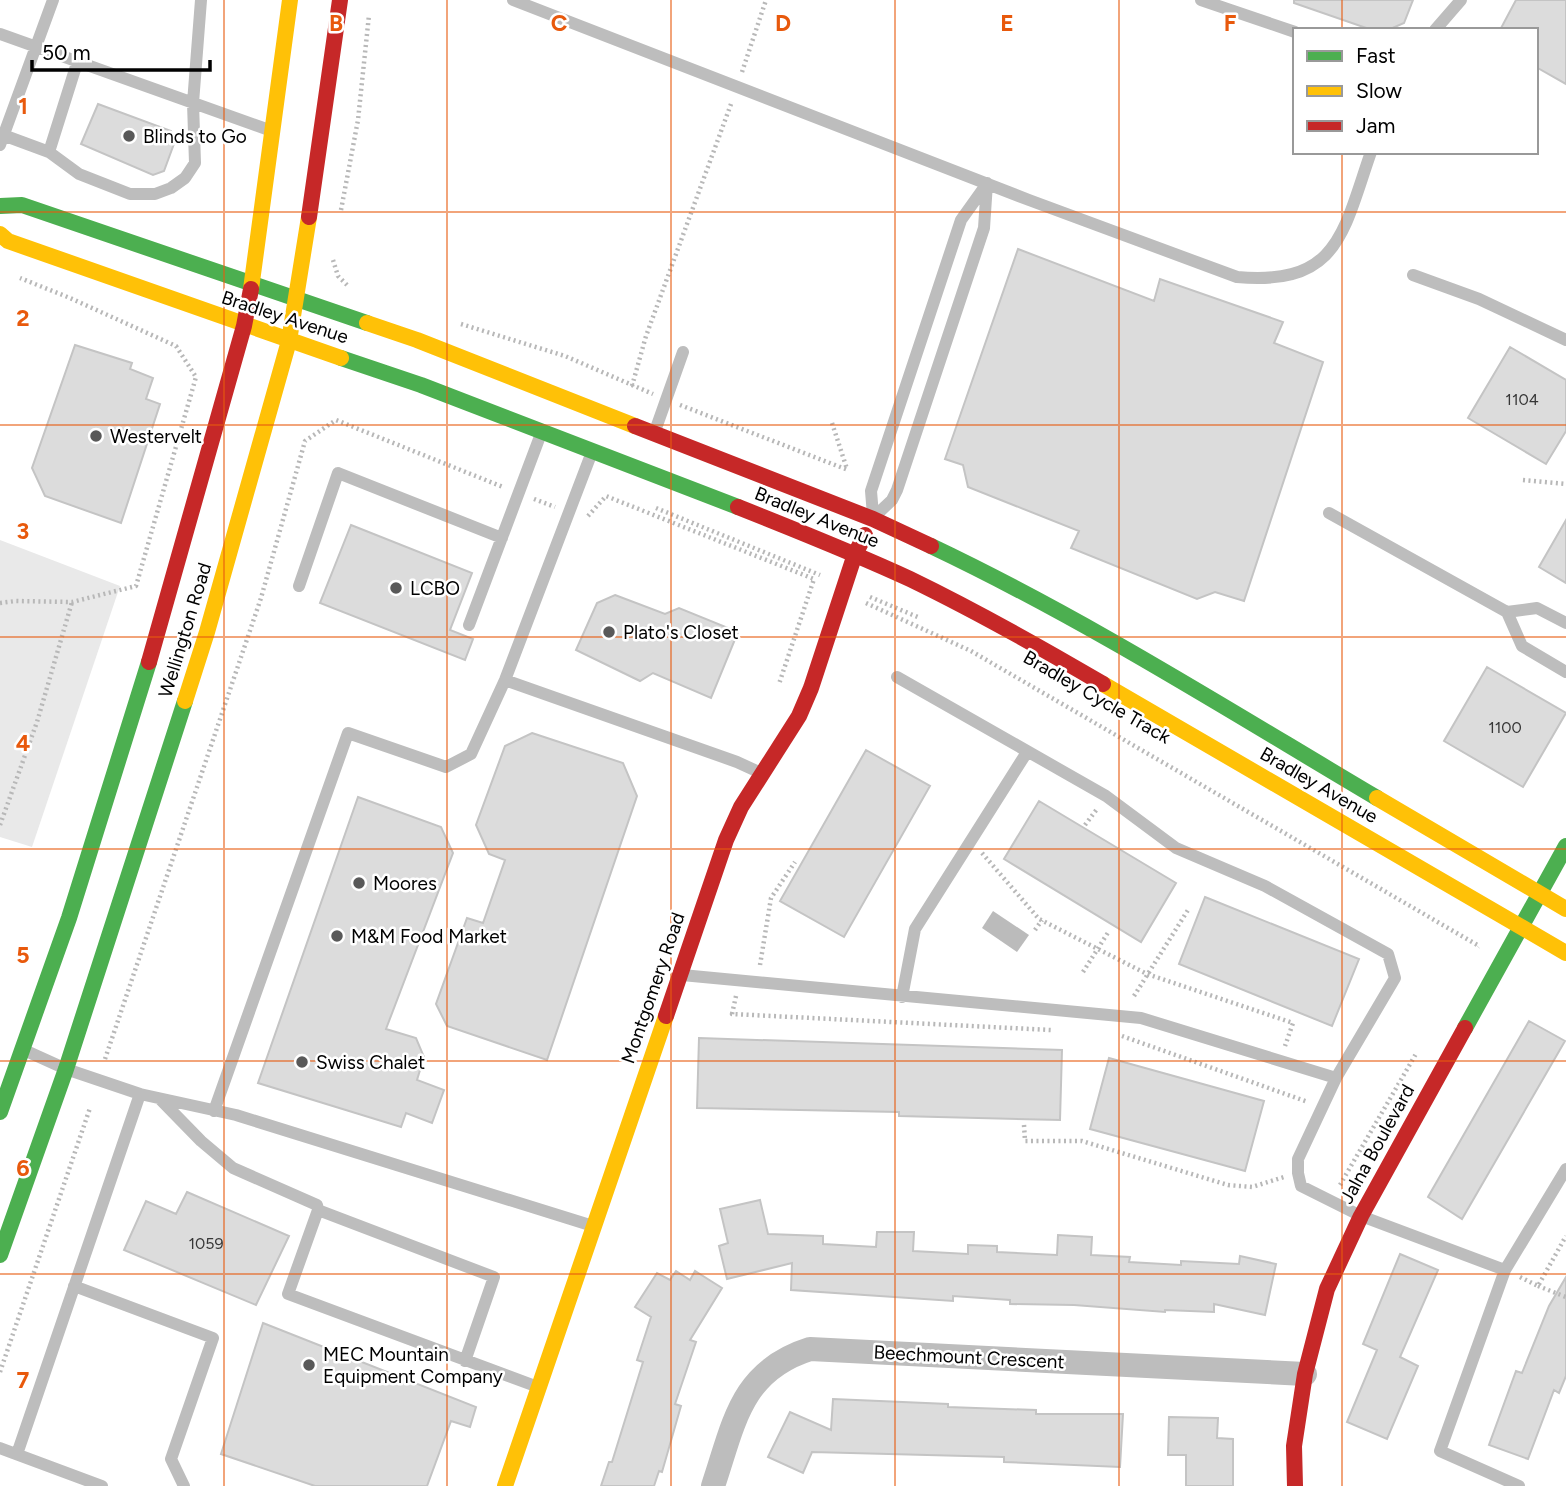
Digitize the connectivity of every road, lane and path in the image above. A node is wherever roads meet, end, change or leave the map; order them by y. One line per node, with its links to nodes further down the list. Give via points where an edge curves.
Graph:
1 (53, 0): 13 (lane)
2 (201, 0): 16 (lane)
3 (290, 0): 17 (main road, Wellington Road)
4 (340, 0): 30 (main road, Wellington Road)
5 (516, 0): 15 (lane)
6 (766, 0): 15 (path)
7 (1201, 0): 11 (lane)
8 (1461, 0): 10 (lane)
9 (369, 13): 23 (path, via 358,120)
10 (1437, 28)
11 (1293, 31)
12 (0, 34): 13 (lane)
13 (35, 47): 14 (lane); 18 (lane)
14 (78, 63): 16 (lane); 19 (lane)
15 (737, 86): 21 (lane); 36 (path)
16 (193, 103): 17 (lane); 19 (lane, via 195,163 185,178 155,194 130,194 99,183)
17 (273, 131): 28 (main road, Wellington Road)
18 (2, 140): 19 (lane)
19 (49, 152)
20 (1370, 154): 21 (lane, via 1343,232 1323,260 1293,275 1267,279 1237,277 1208,268)
21 (987, 183): 48 (lane, via 961,220 871,491); 48 (lane, via 984,228 897,490)
22 (0, 206): 28 (main road, Bradley Avenue, via 22,205)
23 (337, 222)
24 (0, 234): 32 (main road, Bradley Avenue, via 8,241)
25 (333, 253): 29 (path, via 338,276)
26 (12, 275): 55 (path, via 176,346 195,377 136,586)
27 (1413, 275): 33 (lane, via 1479,299)
28 (252, 285): 30 (main road, Bradley Avenue); 32 (main road, Wellington Road)
29 (350, 288)
30 (298, 299): 34 (main road, Wellington Road); 40 (main road, Bradley Avenue, via 481,364)
31 (458, 323): 36 (path, via 565,356)
32 (244, 326): 34 (main road, Bradley Avenue); 89 (main road, Wellington Road, via 165,613)
33 (1566, 340)
34 (289, 341): 39 (main road, Bradley Avenue); 93 (main road, Wellington Road, via 215,606)
35 (683, 352): 37 (lane)
36 (632, 386): 37 (path)
37 (666, 400): 38 (path, via 848,470); 40 (lane)
38 (832, 423)
39 (543, 431): 41 (main road, Bradley Avenue); 44 (lane)
40 (654, 434): 48 (main road, Bradley Avenue)
41 (593, 450): 46 (lane); 50 (main road, Bradley Avenue)
42 (1523, 480): 43 (path)
43 (1566, 484)
44 (519, 493): 46 (path); 49 (lane); 91 (path, via 336,420 305,441 261,598)
45 (652, 506): 53 (path)
46 (569, 513): 51 (path, via 585,519 606,496); 62 (lane)
47 (1329, 513): 56 (lane)
48 (873, 519): 50 (main road, Montgomery Road); 70 (main road, Bradley Avenue, via 1058,611)
49 (502, 538): 52 (lane, via 338,473); 59 (lane)
50 (855, 554): 53 (main road, Montgomery Road); 74 (main road, Bradley Avenue, via 1009,629)
51 (814, 579): 53 (path); 63 (path)
52 (299, 586)
53 (844, 589): 57 (path); 65 (main road, Montgomery Road, via 799,716); 79 (path, via 971,651 1479,946)
54 (0, 603): 55 (path)
55 (72, 603): 66 (path)
56 (1507, 612): 58 (lane, via 1537,607); 60 (lane, via 1522,646)
57 (924, 620)
58 (1566, 623)
59 (469, 625)
60 (1566, 672)
61 (897, 677): 64 (lane)
62 (505, 681): 65 (lane); 99 (lane, via 471,754 446,766 348,733)
63 (779, 686)
64 (1027, 752): 67 (lane); 94 (lane, via 1106,796 1176,848 1265,886 1388,954 1395,978)
65 (763, 774): 82 (main road, Montgomery Road, via 726,840)
66 (0, 825)
67 (971, 839): 73 (path); 86 (lane, via 915,929)
68 (1566, 846): 70 (main road, Jalna Boulevard)
69 (795, 862): 84 (path, via 771,898)
70 (1540, 893): 71 (main road, Bradley Avenue); 74 (main road, Jalna Boulevard)
71 (1566, 909)
72 (1188, 910): 81 (path)
73 (1042, 920): 75 (path); 77 (path)
74 (1521, 927): 78 (main road, Bradley Avenue); 106 (main road, Jalna Boulevard)
75 (1035, 930)
76 (1109, 931): 77 (path)
77 (1098, 949): 80 (path); 81 (path)
78 (1566, 953)
79 (1472, 957)
80 (1083, 972)
81 (1147, 974): 85 (path); 92 (path, via 1293,1023)
82 (680, 975): 83 (lane); 107 (main road, Montgomery Road)
83 (740, 980): 84 (lane); 87 (path, via 732,1014)
84 (757, 981): 86 (lane)
85 (1134, 996)
86 (902, 997): 92 (lane, via 1140,1018)
87 (1059, 1030)
88 (1113, 1033): 97 (path)
89 (23, 1050): 93 (lane); 100 (main road, Wellington Road)
90 (1418, 1050): 104 (path)
91 (105, 1059)
92 (1280, 1061): 94 (lane)
93 (66, 1069): 95 (lane); 108 (main road, Wellington Road)
94 (1336, 1078): 97 (lane)
95 (140, 1094): 96 (lane); 110 (lane)
96 (160, 1098): 99 (lane); 105 (lane, via 233,1168 313,1201)
97 (1322, 1107): 103 (lane, via 1298,1159)
98 (90, 1108): 114 (path)
99 (214, 1111): 107 (lane)
100 (0, 1112)
101 (1024, 1125): 103 (path, via 1025,1141 1082,1141 1228,1185 1252,1187)
102 (1566, 1169): 109 (lane)
103 (1298, 1173): 106 (lane, via 1301,1186)
104 (1340, 1185)
105 (318, 1210): 113 (lane, via 288,1294); 113 (lane, via 495,1277)
106 (1361, 1216): 109 (lane); 115 (main road, Jalna Boulevard, via 1327,1289)
107 (594, 1226): 116 (main road, Montgomery Road)
108 (0, 1255)
109 (1505, 1270): 124 (lane, via 1440,1451)
110 (74, 1286): 118 (lane); 120 (lane, via 213,1338 171,1459)
111 (1538, 1286): 112 (path)
112 (1566, 1297)
113 (465, 1361): 116 (lane)
114 (0, 1373)
115 (1306, 1374): 122 (street, Beechmount Crescent, via 810,1349 786,1356 763,1373 748,1393); 123 (main road, Jalna Boulevard, via 1294,1446)
116 (539, 1387): 121 (main road, Montgomery Road)
117 (0, 1448): 118 (lane)
118 (17, 1454): 119 (lane)
119 (102, 1486)
120 (184, 1486)
121 (505, 1486)
122 (713, 1486)
123 (1295, 1486)
124 (1519, 1486)

